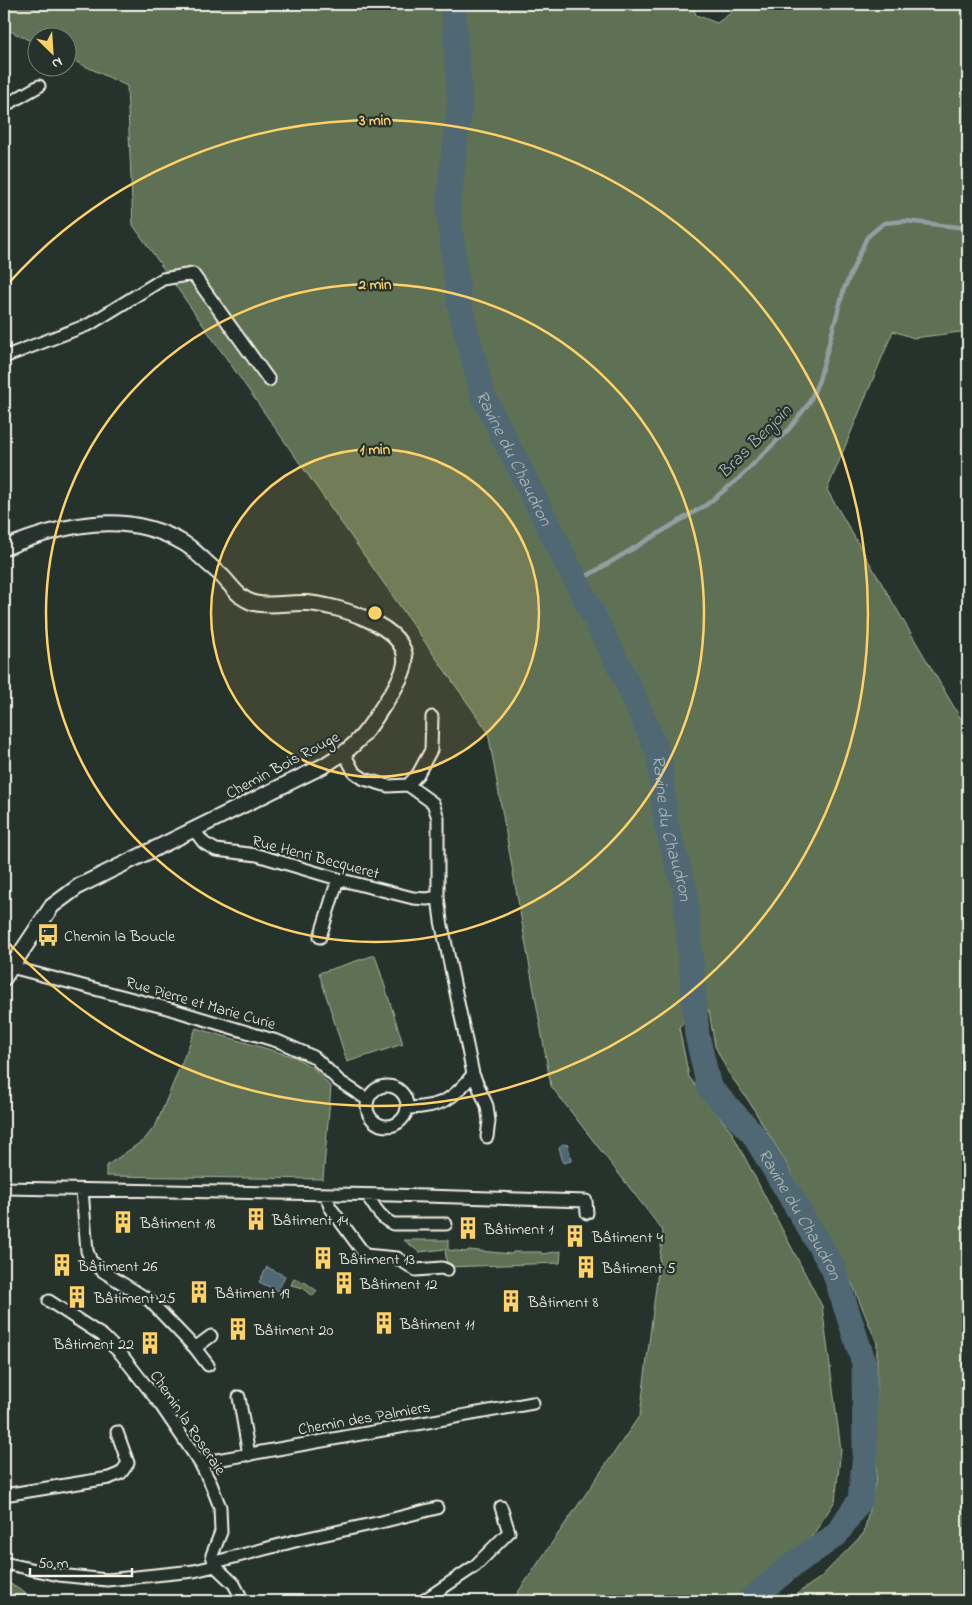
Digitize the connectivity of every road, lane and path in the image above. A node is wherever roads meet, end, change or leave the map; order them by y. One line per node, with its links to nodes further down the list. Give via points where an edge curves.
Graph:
1 (39, 86): 2 (street)
2 (4, 106)
3 (4, 356): 4 (street, via 90,324 163,279 194,274)
4 (269, 380)
5 (4, 548): 7 (street, Chemin Bois Rouge, via 47,532 89,524 141,526 186,544 243,598 264,604 324,606 356,614 377,624 398,640 405,655 405,664 400,678 362,736)
6 (432, 717): 8 (street, via 431,750)
7 (344, 753): 8 (street, via 354,772 364,779 388,786); 9 (street, Chemin Bois Rouge)
8 (408, 785): 11 (street, via 433,803 438,818)
9 (194, 830): 10 (street, Rue Henri Becqueret, via 204,843 216,850 258,855); 13 (street, Chemin Bois Rouge, via 64,896 52,906)
10 (338, 879): 11 (street, Rue Henri Becqueret, via 413,898); 12 (street)
11 (438, 896): 14 (street)
12 (320, 937)
13 (7, 972): 15 (street, Rue Pierre et Marie Curie, via 167,1008 280,1042 314,1057 339,1081)
14 (473, 1074): 16 (street, via 455,1096 444,1102); 17 (street, via 487,1106)
15 (368, 1100): 16 (street, via 382,1087 391,1086 400,1090); 16 (street, via 367,1109 378,1124 397,1124 405,1117)
16 (408, 1108)
17 (487, 1137)
18 (4, 1188): 19 (street)
19 (82, 1190): 21 (street); 27 (street, via 86,1251 91,1262 149,1300)
20 (367, 1194): 21 (street); 22 (street, via 586,1201); 23 (street, via 380,1216 393,1224)
21 (326, 1195): 24 (street, via 330,1207 365,1255 397,1258 416,1270)
22 (587, 1213)
23 (446, 1224)
24 (447, 1270)
25 (49, 1301): 33 (street, Chemin la Roseraie, via 103,1336 121,1354 160,1404)
26 (211, 1336): 27 (street)
27 (195, 1348): 28 (street)
28 (208, 1365)
29 (238, 1398): 32 (street)
30 (533, 1403): 32 (street, Chemin des Palmiers)
31 (117, 1432): 34 (street, via 128,1464 121,1473 109,1478)
32 (248, 1455): 33 (street, Chemin des Palmiers)
33 (200, 1464): 38 (street, Chemin la Roseraie, via 220,1507 221,1532 212,1555)
34 (4, 1495)
35 (501, 1507): 40 (street, via 509,1532 476,1566)
36 (437, 1508): 38 (street, via 299,1540)
37 (4, 1563): 38 (street, via 59,1575 107,1580 194,1571)
38 (215, 1564): 39 (street, via 234,1584)
39 (244, 1601)
40 (423, 1601)

